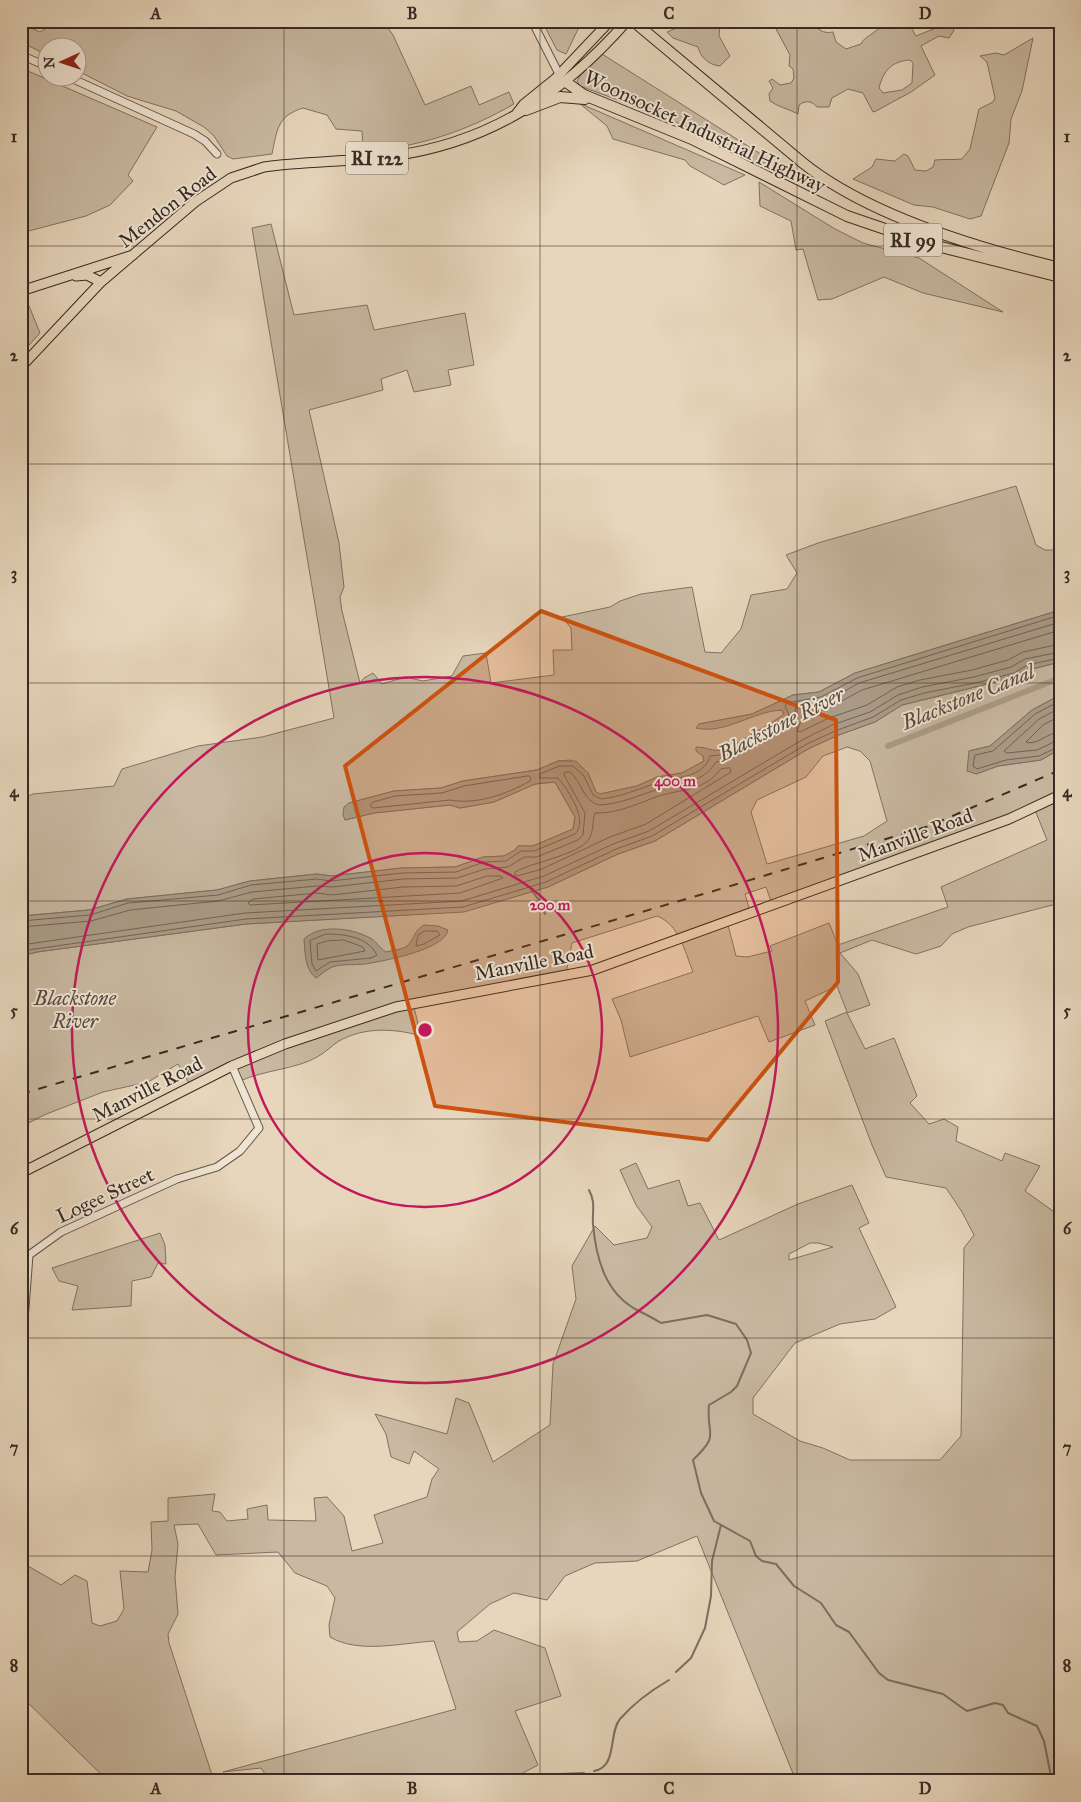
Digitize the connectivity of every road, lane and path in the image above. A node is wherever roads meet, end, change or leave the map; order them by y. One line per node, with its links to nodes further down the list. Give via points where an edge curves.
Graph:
1 (532, 21): 9 (street)
2 (610, 21): 9 (main road, Mendon Road / RI 122)
3 (627, 21): 9 (main road, Mendon Road / RI 122)
4 (632, 21): 6 (highway, Woonsocket Industrial Highway / RI 99)
5 (646, 21): 6 (highway)
6 (663, 46): 16 (highway, Woonsocket Industrial Highway / RI 99, via 802,163 838,186 916,223 975,245)
7 (21, 55): 8 (street)
8 (38, 63)
9 (563, 78): 11 (highway, Woonsocket Industrial Highway / RI 99); 12 (main road, Mendon Road / RI 122)
10 (88, 86): 13 (street, via 200,137)
11 (603, 104): 12 (highway, via 565,96); 17 (highway, Woonsocket Industrial Highway / RI 99, via 687,137 828,208 887,231)
12 (522, 112): 14 (main road, Mendon Road / RI 122, via 476,134 425,150 383,157 275,166 244,173 203,196)
13 (217, 154)
14 (135, 254): 15 (main road); 19 (main road, Mendon Road / RI 122)
15 (88, 268): 18 (main road); 19 (main road)
16 (1060, 268)
17 (1060, 277)
18 (59, 278): 19 (main road, via 87,275); 20 (main road)
19 (103, 281): 21 (main road, RI 122)
20 (21, 291)
21 (21, 367)
22 (1060, 795): 23 (main road, Manville Road, via 1009,819 593,970 396,1007 285,1044)
23 (232, 1066): 24 (main road, Manville Road); 25 (street, Logee Street, via 259,1128 240,1151 217,1168 177,1179 61,1232 29,1255)
24 (21, 1173)
25 (21, 1361)

